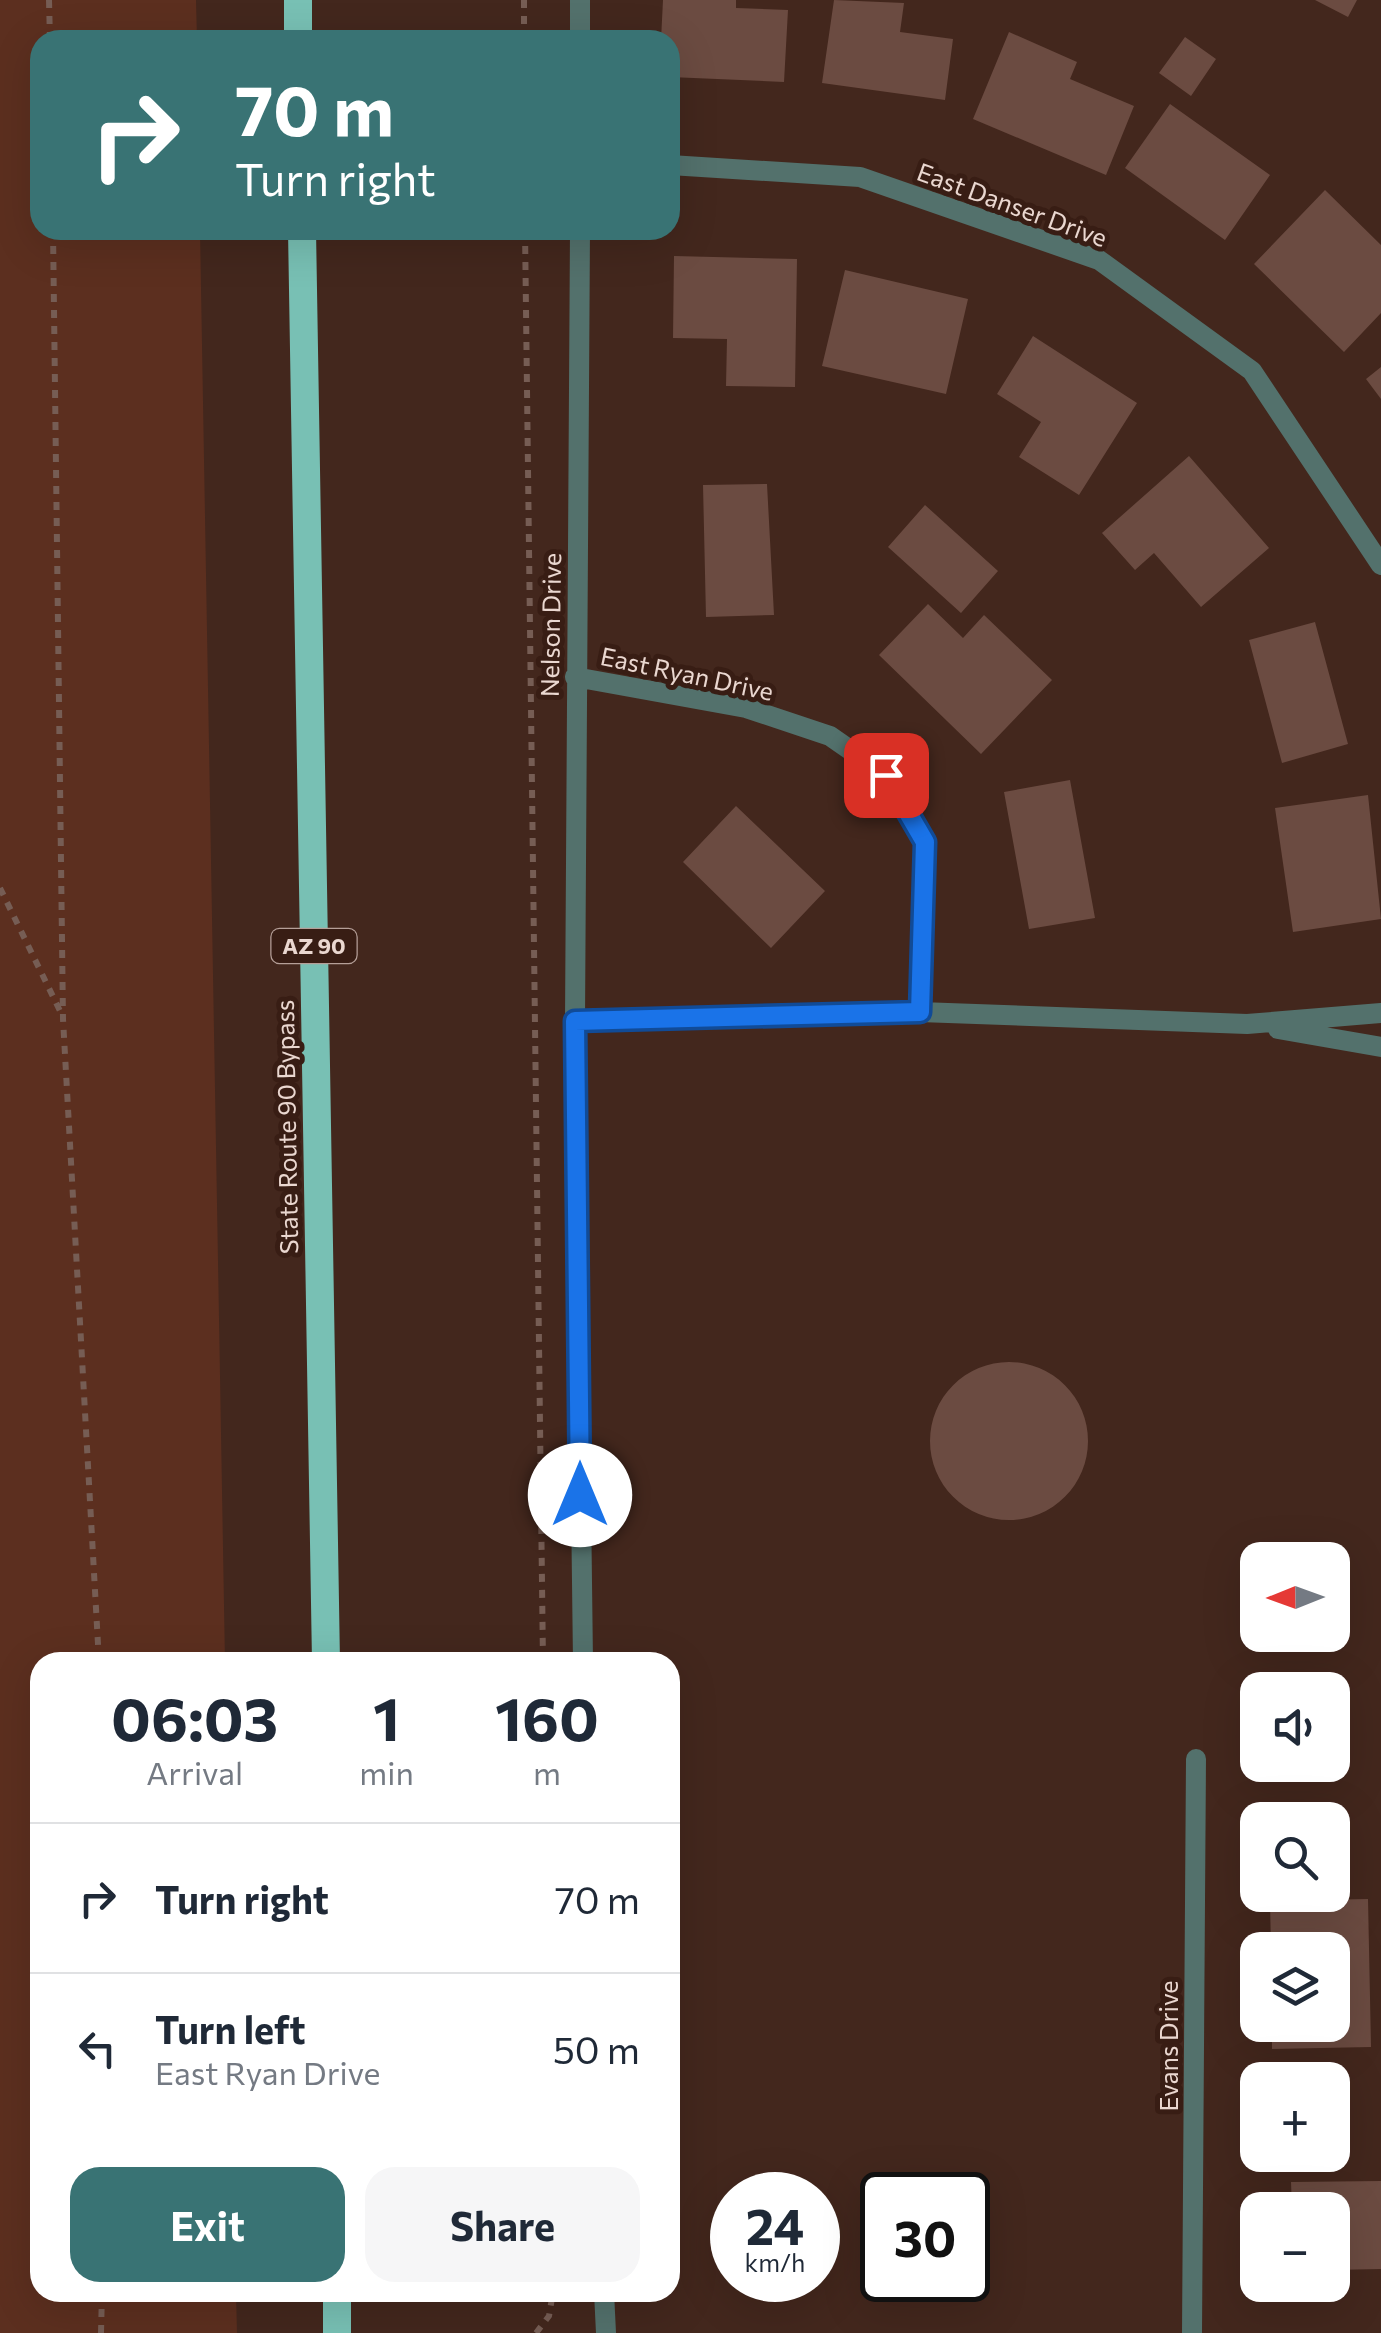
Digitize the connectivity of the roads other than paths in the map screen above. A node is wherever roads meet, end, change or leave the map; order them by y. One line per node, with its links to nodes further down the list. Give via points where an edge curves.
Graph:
1 (298, 0): 3 (highway)
2 (580, 0): 4 (street)
3 (298, 30)
4 (580, 30)
5 (680, 167): 8 (street, East Danser Drive, via 860,176 1100,260 1252,372)
6 (302, 240): 15 (highway, State Route 90 Bypass / AZ 90)
7 (580, 240): 9 (street, Nelson Drive)
8 (1381, 565)
9 (575, 676): 10 (street, East Ryan Drive, via 746,708 830,736 886,775 925,842); 12 (street, Nelson Drive)
10 (920, 1012): 12 (street); 13 (street)
11 (1381, 1013): 13 (street)
12 (575, 1021): 16 (street, Nelson Drive)
13 (1247, 1024): 14 (street)
14 (1381, 1047)
15 (326, 1652)
16 (583, 1652)
17 (1196, 1759): 22 (street, Evans Drive)
18 (336, 2302): 20 (highway)
19 (604, 2302): 21 (street)
20 (337, 2333)
21 (606, 2333)
22 (1192, 2333)

